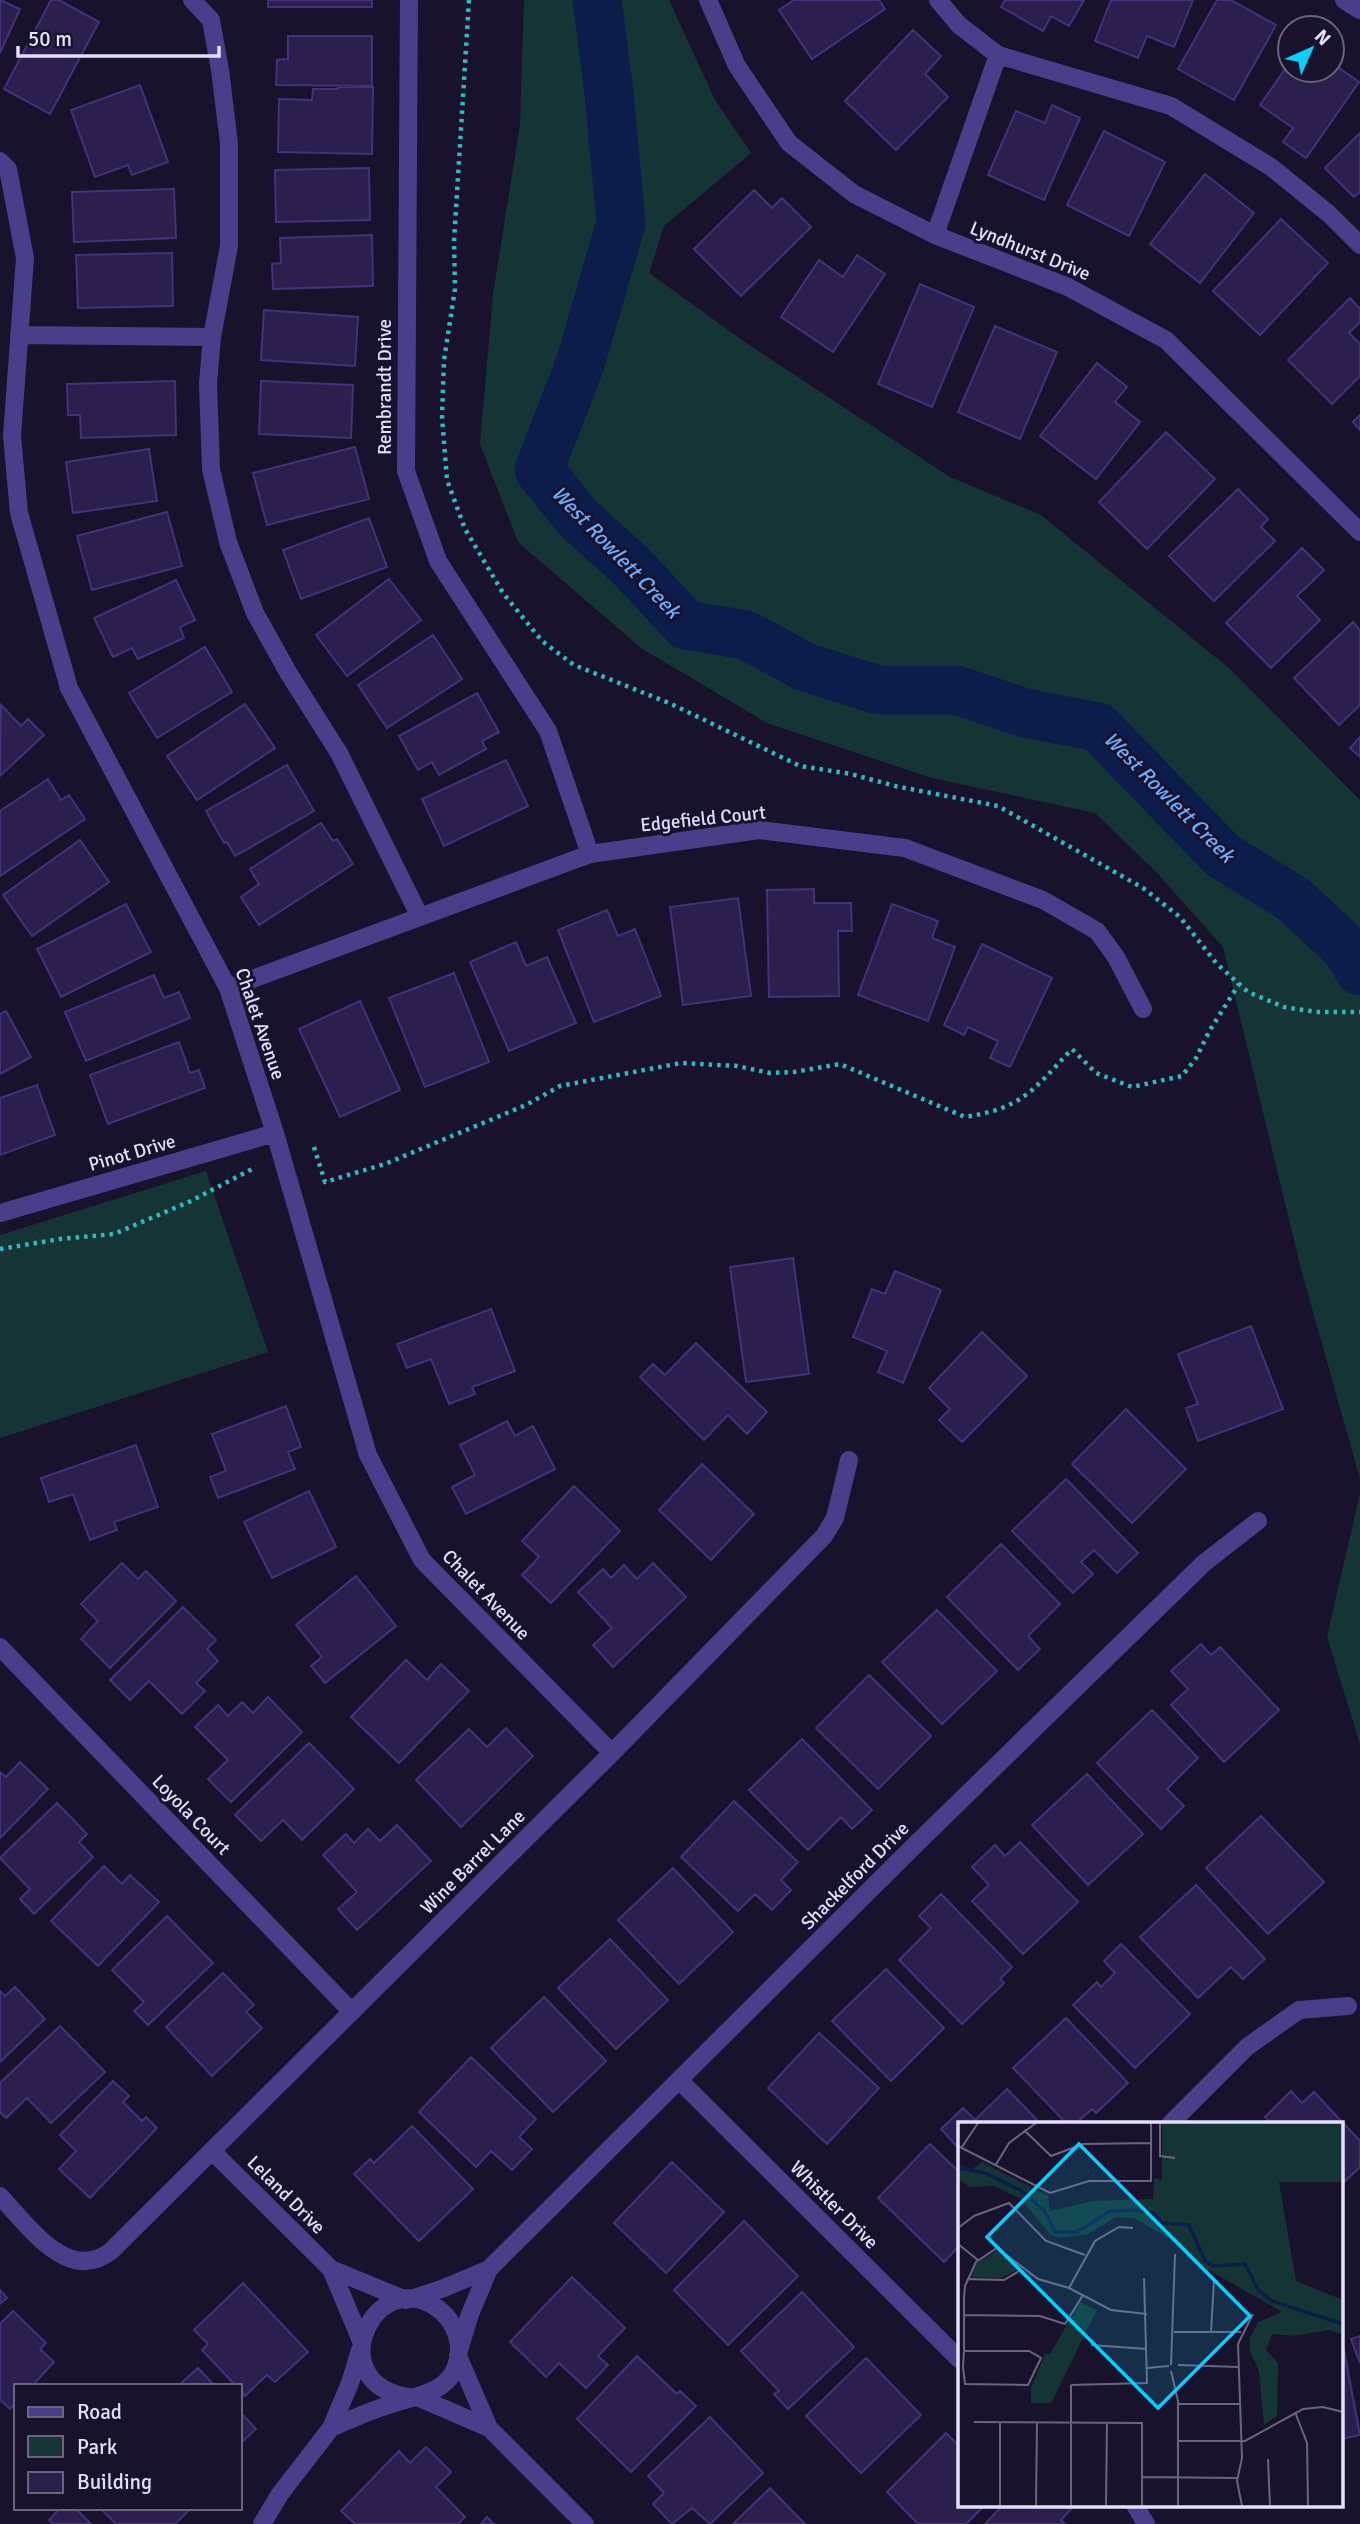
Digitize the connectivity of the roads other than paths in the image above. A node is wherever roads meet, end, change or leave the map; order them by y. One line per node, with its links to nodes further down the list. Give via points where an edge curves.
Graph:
1 (192, 0): 12 (street, via 211,20 229,143 229,246)
2 (409, 0): 15 (street, Rembrandt Drive, via 405,471 438,561 548,731)
3 (708, 0): 9 (street, Lyndhurst Drive, via 737,66 789,143 854,194)
4 (938, 0): 7 (street, via 960,25)
5 (1344, 0): 6 (street)
6 (1360, 10)
7 (998, 55): 9 (street); 10 (street, via 1171,106 1271,167)
8 (3, 164): 11 (street, Chalet Avenue, via 25,258)
9 (935, 236): 14 (street, Lyndhurst Drive, via 1068,287 1166,340)
10 (1360, 245)
11 (19, 335): 12 (street); 13 (street, Chalet Avenue)
12 (212, 337): 16 (street, via 208,383 211,469 228,542 255,613 339,753)
13 (9, 501): 17 (street, Chalet Avenue, via 19,513 69,688)
14 (1360, 532)
15 (590, 854): 16 (street, Edgefield Court); 18 (street, Edgefield Court, via 760,830 905,848 1043,900 1097,931)
16 (420, 917): 17 (street, Edgefield Court)
17 (228, 988): 19 (street, Chalet Avenue)
18 (1143, 1009)
19 (275, 1133): 20 (street, Pinot Drive); 24 (street, Chalet Avenue, via 368,1455 422,1560)
20 (0, 1213)
21 (849, 1460): 24 (street, Wine Barrel Lane, via 835,1518 824,1536)
22 (1258, 1521): 27 (street, Shackelford Drive, via 1194,1573)
23 (0, 1647): 26 (street, Loyola Court)
24 (612, 1753): 26 (street, Wine Barrel Lane)
25 (1348, 2006): 28 (street, via 1299,2010 1247,2047)
26 (352, 2012): 29 (street, Wine Barrel Lane)
27 (679, 2080): 32 (street, Shackelford Drive); 35 (street, Whistler Drive)
28 (1172, 2122)
29 (212, 2151): 30 (street, Wine Barrel Lane, via 111,2251 86,2262 59,2255); 31 (street, Leland Drive)
30 (0, 2196)
31 (331, 2269): 33 (street, Leland Drive); 34 (street, Leland Drive)
32 (489, 2269): 33 (street, Shackelford Drive); 36 (street, Shackelford Drive)
33 (408, 2300): 34 (street, via 376,2313); 36 (street, via 432,2305 444,2314 456,2333)
34 (361, 2345): 37 (street, via 373,2381 391,2394); 38 (street)
35 (955, 2348)
36 (458, 2353): 37 (street, via 443,2385); 39 (street)
37 (413, 2397): 38 (street); 39 (street)
38 (331, 2428): 41 (street)
39 (489, 2428): 42 (street)
40 (1136, 2506): 43 (street)
41 (262, 2524)
42 (585, 2524)
43 (1146, 2524)

